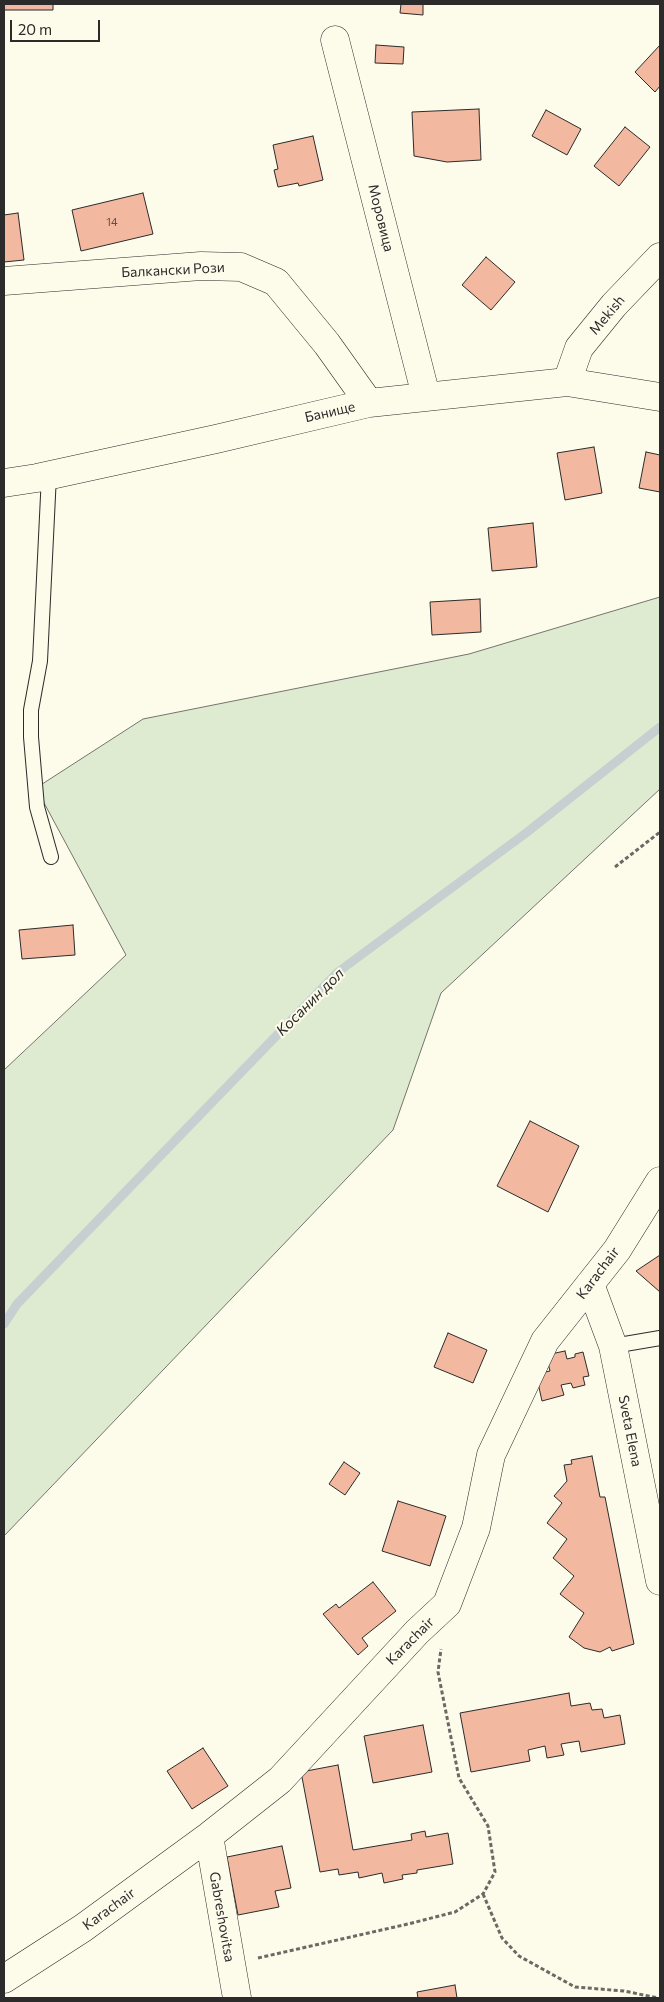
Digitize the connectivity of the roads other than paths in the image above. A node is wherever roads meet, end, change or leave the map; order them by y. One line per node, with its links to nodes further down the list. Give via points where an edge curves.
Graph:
1 (335, 40): 5 (street, Моровица)
2 (660, 257): 4 (street, Mekish, via 579,348)
3 (4, 281): 7 (street, Балкански Рози, via 202,266 241,267 276,282)
4 (566, 382): 5 (street, Банище); 6 (street, Банище)
5 (426, 396): 7 (street, Банище)
6 (660, 397)
7 (369, 403): 8 (street, Банище)
8 (49, 475): 9 (street, Банище); 10 (lane, via 40,661 31,719 37,807)
9 (4, 483)
10 (51, 857)
11 (660, 1181): 12 (street, Karachair)
12 (590, 1284): 14 (street, Sveta Elena); 16 (street, Karachair, via 545,1341 491,1455 476,1528 447,1604 280,1780)
13 (660, 1338): 14 (lane)
14 (613, 1346): 15 (street, Sveta Elena)
15 (660, 1581)
16 (209, 1836): 17 (street, Karachair, via 83,1928); 18 (street, Gabreshovitsa)
17 (4, 1979)
18 (237, 1998)

